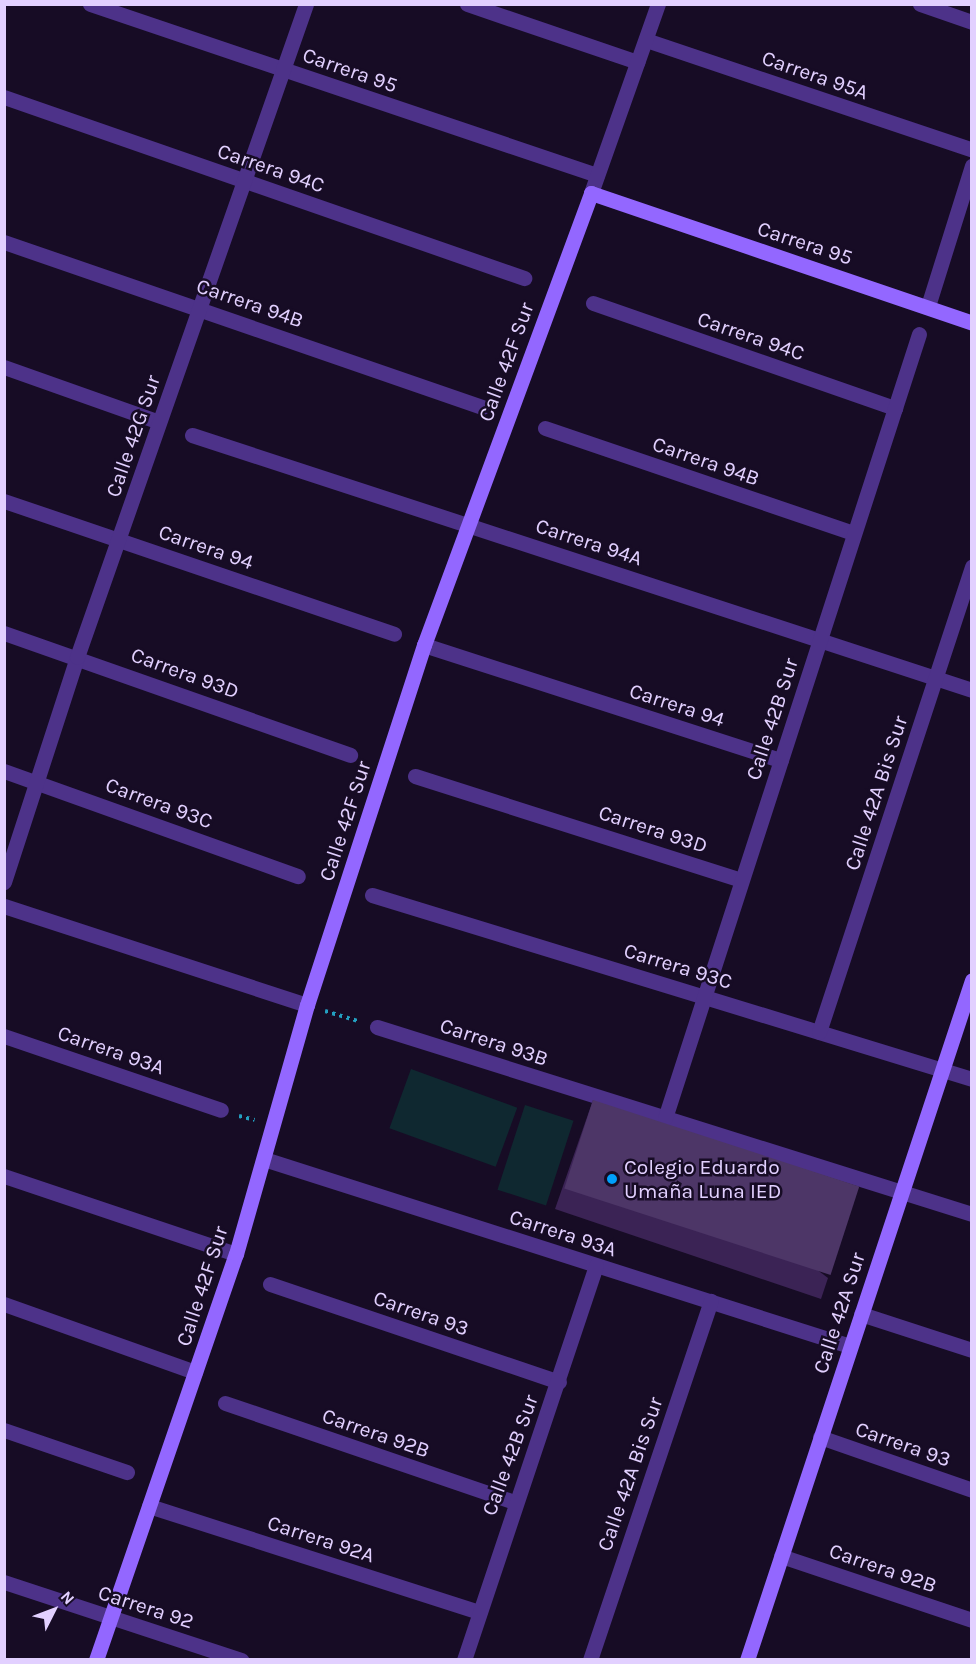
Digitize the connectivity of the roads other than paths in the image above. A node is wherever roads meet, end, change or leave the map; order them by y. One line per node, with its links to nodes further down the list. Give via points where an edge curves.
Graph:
1 (90, 4): 9 (street, Carrera 95)
2 (306, 4): 9 (street, Calle 42G Sur)
3 (467, 4): 8 (street)
4 (658, 4): 7 (street, Calle 42F Sur)
5 (920, 4): 6 (street)
6 (972, 22)
7 (646, 40): 8 (street, Calle 42F Sur); 11 (street, Carrera 95A)
8 (637, 62): 13 (street, Calle 42F Sur)
9 (284, 70): 13 (street, Carrera 95); 14 (street, Calle 42G Sur)
10 (4, 97): 14 (street, Carrera 94C)
11 (972, 150)
12 (972, 166): 19 (street)
13 (597, 175): 15 (street, Calle 42F Sur)
14 (246, 181): 17 (street, Carrera 94C); 20 (street, Calle 42G Sur)
15 (591, 193): 19 (street, Carrera 95); 30 (street, Calle 42F Sur)
16 (4, 242): 20 (street, Carrera 94B)
17 (524, 278)
18 (593, 303): 25 (street, Carrera 94C)
19 (928, 306): 21 (street, Carrera 95)
20 (200, 308): 24 (street, Carrera 94B); 26 (street, Calle 42G Sur)
21 (972, 323)
22 (919, 334): 25 (street, Calle 42B Sur)
23 (4, 367): 26 (street)
24 (482, 407)
25 (895, 408): 31 (street, Calle 42B Sur)
26 (159, 422): 32 (street, Calle 42G Sur)
27 (545, 428): 31 (street, Carrera 94B)
28 (192, 435): 30 (street, Carrera 94A)
29 (4, 501): 32 (street, Carrera 94)
30 (469, 524): 36 (street, Carrera 94A); 37 (street, Calle 42F Sur)
31 (854, 533): 36 (street, Calle 42B Sur)
32 (119, 539): 35 (street, Carrera 94); 38 (street, Calle 42G Sur)
33 (972, 566): 39 (street, Calle 42A Bis Sur)
34 (4, 633): 38 (street, Carrera 93D)
35 (394, 634)
36 (820, 640): 39 (street, Carrera 94A); 42 (street, Calle 42B Sur)
37 (424, 645): 42 (street, Carrera 94); 53 (street, Calle 42F Sur)
38 (77, 657): 41 (street, Carrera 93D); 45 (street, Calle 42G Sur)
39 (936, 678): 40 (street, Carrera 94A); 55 (street, Calle 42A Bis Sur)
40 (972, 690)
41 (350, 755)
42 (781, 760): 47 (street, Calle 42B Sur)
43 (4, 771): 45 (street, Carrera 93C)
44 (415, 776): 47 (street, Carrera 93D)
45 (36, 782): 46 (street, Carrera 93C); 48 (street, Calle 42G Sur)
46 (298, 876)
47 (741, 880): 52 (street, Calle 42B Sur)
48 (4, 882)
49 (372, 895): 52 (street, Carrera 93C)
50 (4, 906): 53 (street)
51 (972, 980): 57 (street, Calle 42A Sur)
52 (704, 996): 55 (street, Carrera 93C); 60 (street, Calle 42B Sur)
53 (307, 1005): 61 (street, Calle 42F Sur)
54 (377, 1027): 60 (street, Carrera 93B)
55 (819, 1032): 57 (street, Carrera 93C)
56 (4, 1036): 59 (street, Carrera 93A)
57 (942, 1070): 58 (street, Carrera 93C); 63 (street, Calle 42A Sur)
58 (972, 1079)
59 (221, 1110)
60 (665, 1118): 63 (street, Carrera 93B)
61 (264, 1159): 65 (street, Calle 42F Sur); 66 (street, Carrera 93A)
62 (4, 1176): 65 (street)
63 (901, 1192): 64 (street, Carrera 93B); 70 (street, Calle 42A Sur)
64 (972, 1214)
65 (236, 1254): 73 (street, Calle 42F Sur)
66 (596, 1265): 68 (street, Carrera 93A); 74 (street, Calle 42B Sur)
67 (270, 1284): 74 (street, Carrera 93)
68 (711, 1302): 71 (street, Carrera 93A); 90 (street, Calle 42A Bis Sur)
69 (4, 1304): 73 (street)
70 (861, 1314): 71 (street, Calle 42A Sur); 72 (street)
71 (850, 1346): 77 (street, Calle 42A Sur)
72 (972, 1350)
73 (195, 1372): 81 (street, Calle 42F Sur)
74 (559, 1382): 80 (street, Calle 42B Sur)
75 (225, 1403): 80 (street, Carrera 92B)
76 (4, 1430): 78 (street)
77 (820, 1437): 79 (street, Carrera 93); 82 (street, Calle 42A Sur)
78 (127, 1472)
79 (972, 1490)
80 (514, 1502): 84 (street, Calle 42B Sur)
81 (149, 1506): 84 (street, Carrera 92A); 85 (street, Calle 42F Sur)
82 (781, 1556): 86 (street, Carrera 92B); 91 (street, Calle 42A Sur)
83 (4, 1582): 85 (street, Carrera 92)
84 (479, 1612): 89 (street, Calle 42B Sur)
85 (110, 1618): 87 (street, Calle 42F Sur); 88 (street, Carrera 92)
86 (972, 1620)
87 (96, 1659)
88 (241, 1659)
89 (464, 1659)
90 (590, 1659)
91 (747, 1659)

